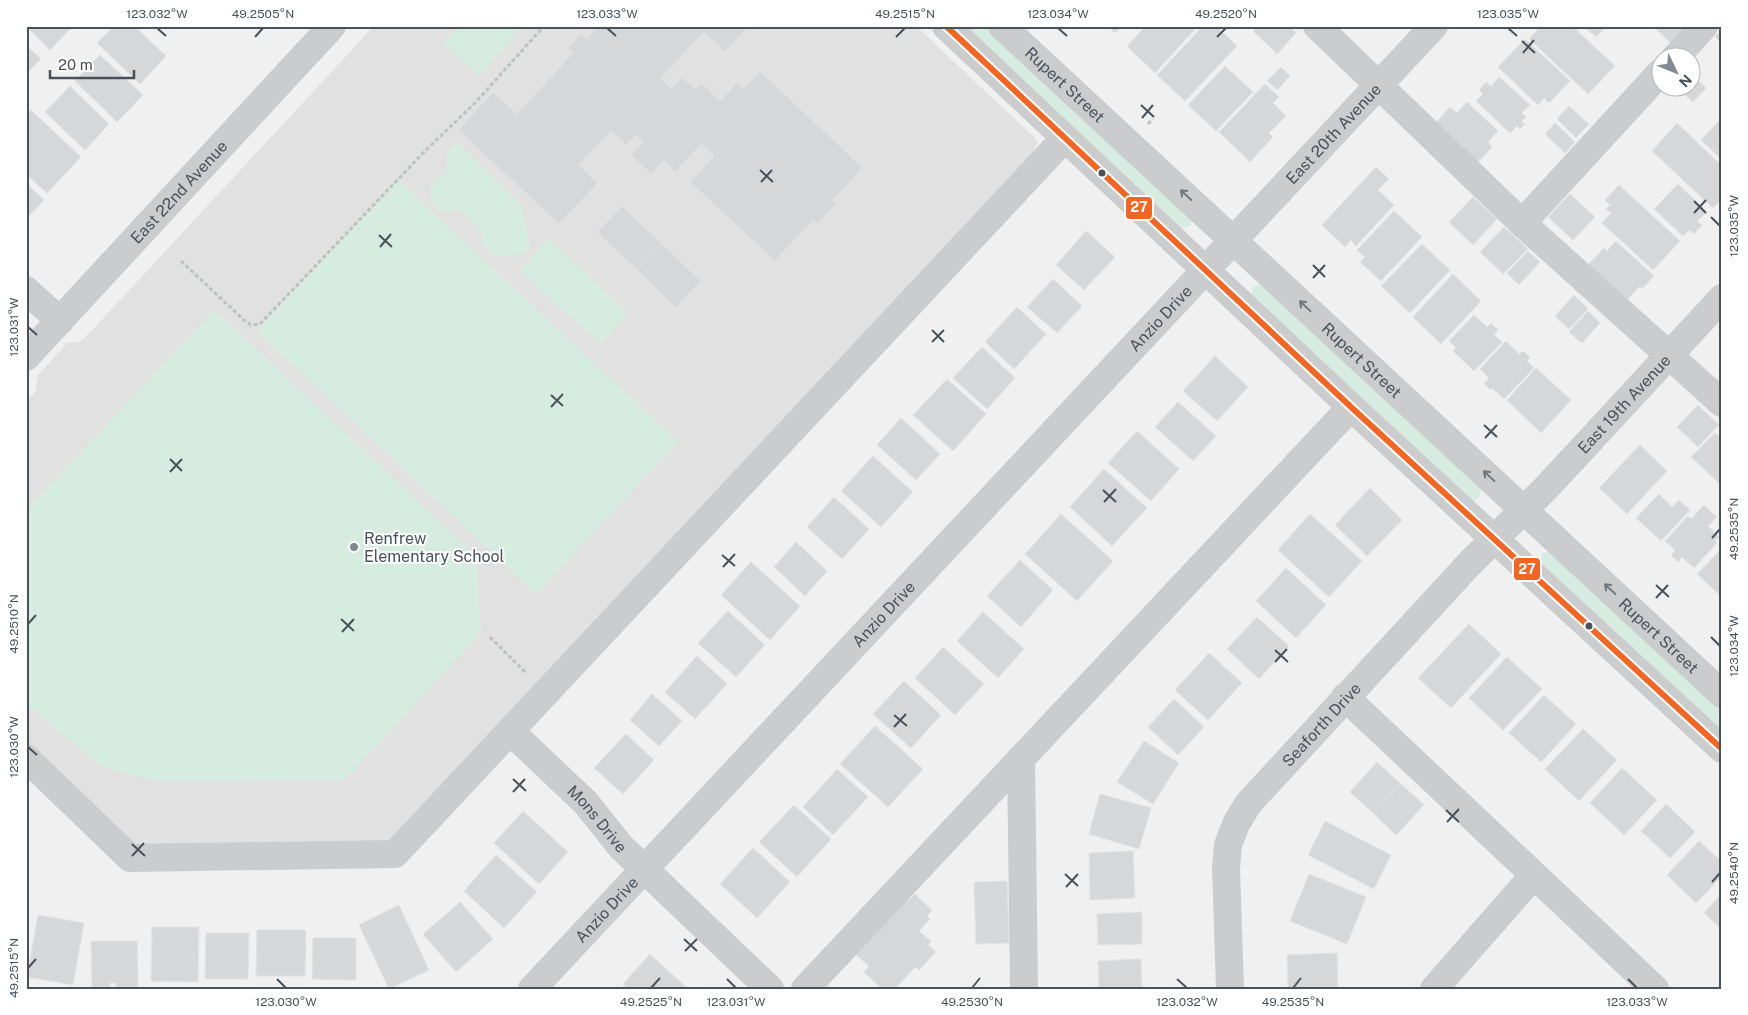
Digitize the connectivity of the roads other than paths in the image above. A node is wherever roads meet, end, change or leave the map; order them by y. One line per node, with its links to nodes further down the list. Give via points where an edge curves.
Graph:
1 (332, 26): 16 (street, East 22nd Avenue)
2 (946, 26): 10 (street)
3 (1002, 26): 12 (street, Rupert Street, one-way to 3)
4 (1317, 26): 9 (street)
5 (1434, 26): 9 (street, East 20th Avenue)
6 (1704, 26): 7 (street)
7 (1684, 48)
8 (1650, 84): 11 (street)
9 (1379, 85): 11 (street); 12 (street, East 20th Avenue)
10 (1065, 138): 13 (street); 25 (street)
11 (1522, 223): 17 (street)
12 (1235, 241): 13 (street, Anzio Drive); 21 (street, Rupert Street, one-way to 12)
13 (1206, 272): 20 (street); 29 (street, Anzio Drive)
14 (26, 290): 16 (street)
15 (1722, 298): 17 (street, East 19th Avenue)
16 (60, 321): 18 (street, East 22nd Avenue)
17 (1669, 354): 19 (street); 21 (street, East 19th Avenue)
18 (26, 357)
19 (1722, 404)
20 (1351, 407): 22 (street); 28 (street)
21 (1524, 508): 22 (street, Seaforth Drive); 23 (street, Rupert Street, one-way to 21)
22 (1494, 539): 24 (street, Seaforth Drive); 26 (street)
23 (1722, 694)
24 (1346, 697): 30 (street); 35 (street, Seaforth Drive, via 1253,798 1230,838 1226,868)
25 (510, 731): 27 (street, via 395,854 130,858); 29 (street, Mons Drive, via 586,803)
26 (1722, 749)
27 (26, 758)
28 (1021, 758): 33 (street); 34 (street)
29 (645, 870): 31 (street, Anzio Drive); 32 (street, Mons Drive)
30 (1533, 876): 36 (street); 37 (street)
31 (532, 989)
32 (770, 989)
33 (805, 989)
34 (1024, 989)
35 (1230, 989)
36 (1434, 989)
37 (1655, 989)

